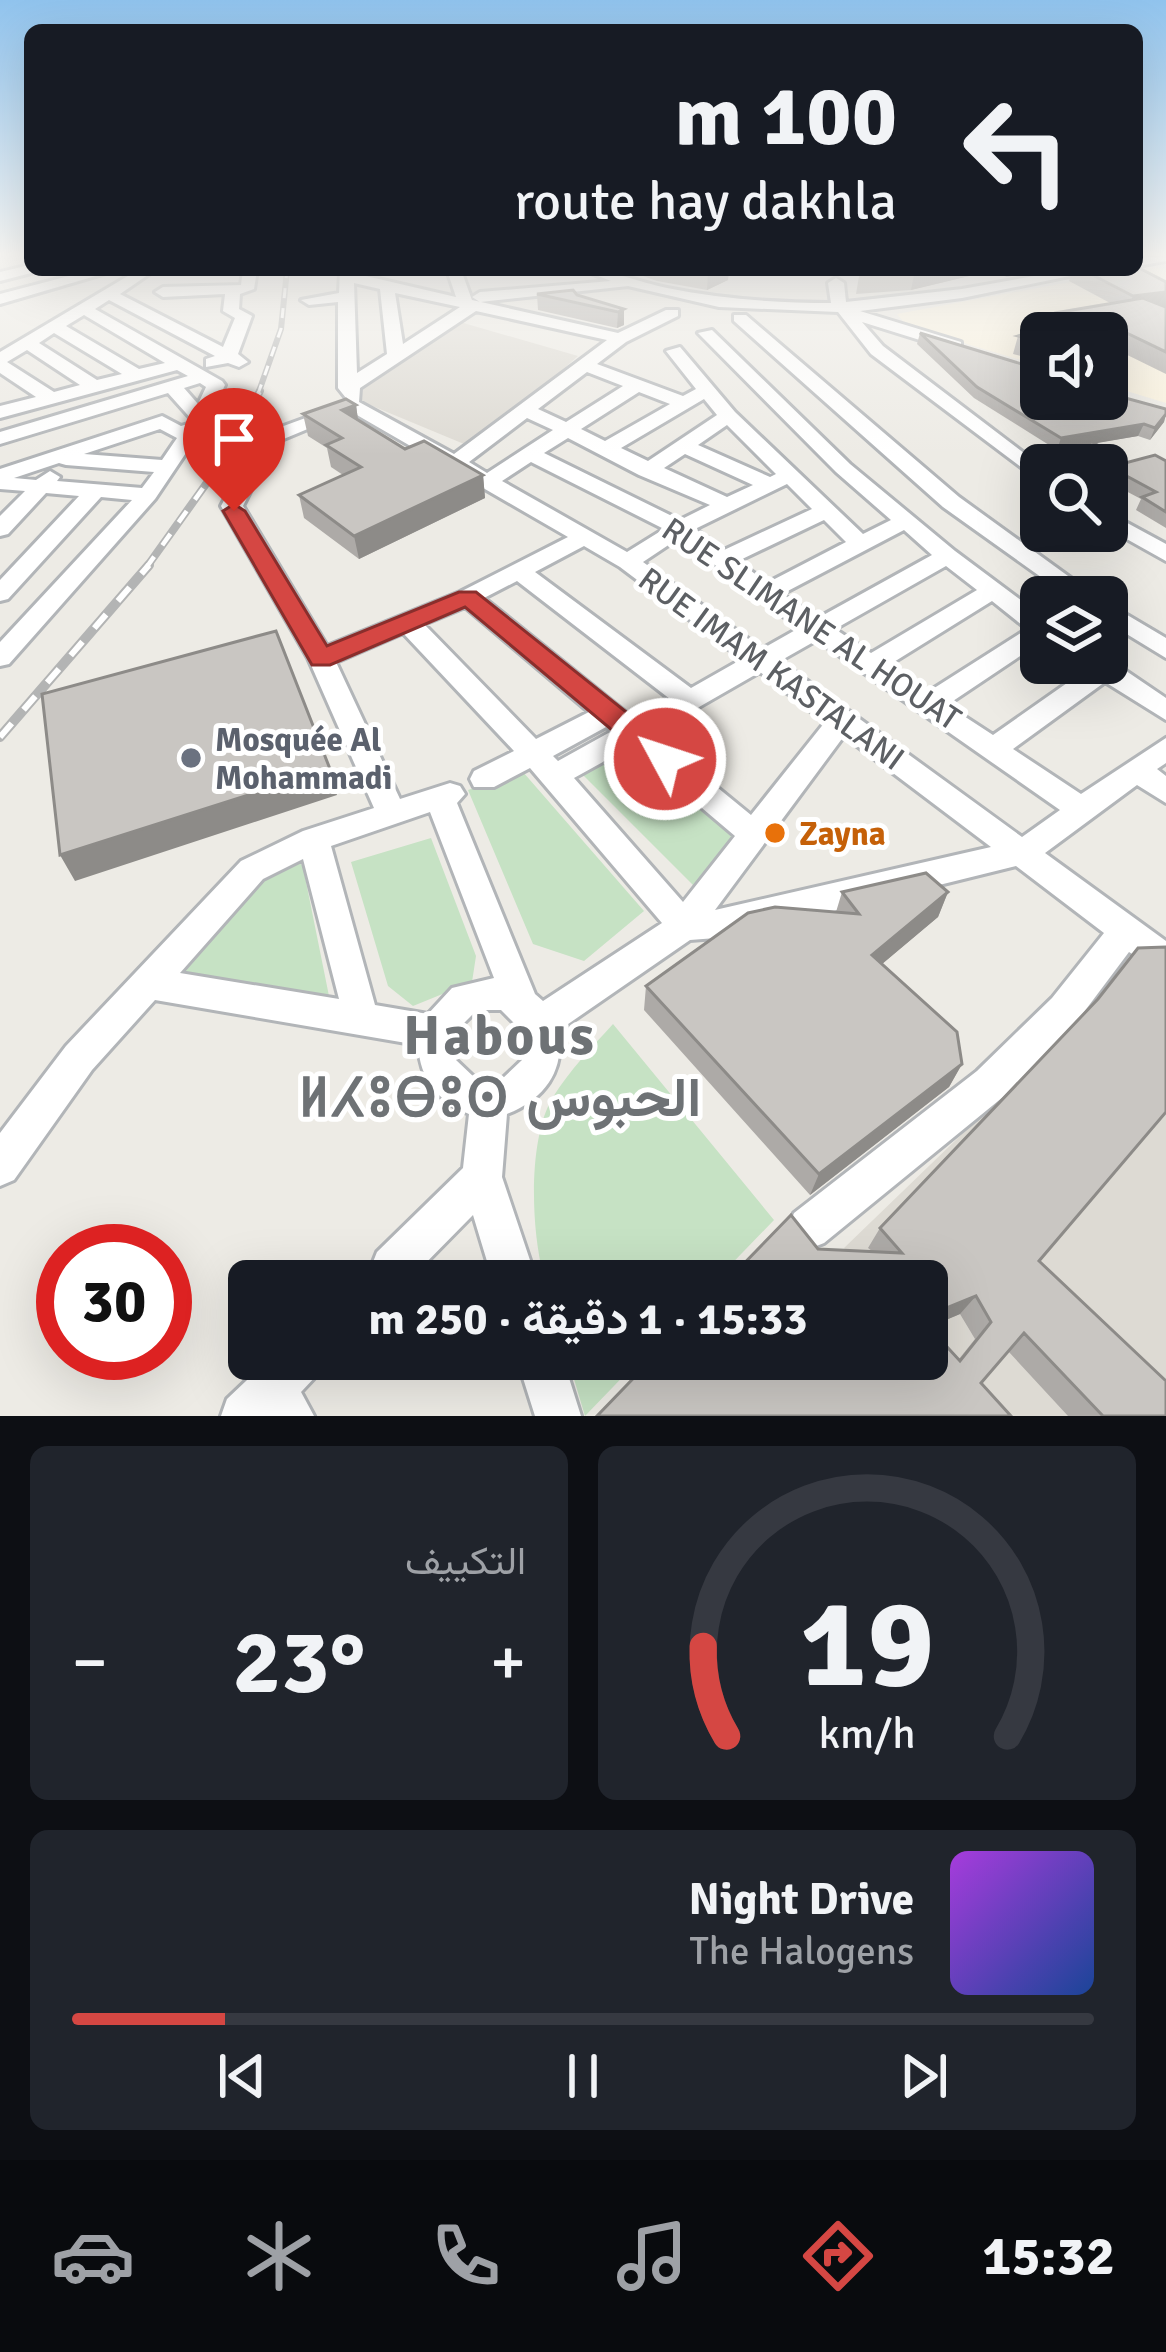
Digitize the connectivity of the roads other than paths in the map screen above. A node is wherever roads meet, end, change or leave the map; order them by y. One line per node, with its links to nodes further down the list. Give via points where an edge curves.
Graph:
1 (60, 322): 18 (street)
2 (108, 322): 25 (street)
3 (165, 322): 20 (street)
4 (191, 322): 20 (street)
5 (243, 322): 29 (street)
6 (347, 322): 40 (street)
7 (392, 322): 28 (street)
8 (429, 322): 21 (street)
9 (440, 322): 21 (street)
10 (551, 322): 22 (street)
11 (698, 322): 19 (street)
12 (729, 322): 19 (street)
13 (756, 322): 53 (street)
14 (862, 322): 32 (street, via 877,350)
15 (867, 322): 26 (street)
16 (886, 322): 23 (street)
17 (650, 323): 22 (street)
18 (53, 326): 24 (street); 34 (street)
19 (712, 331): 38 (street, via 665,356); 57 (street)
20 (186, 333): 25 (street); 29 (street)
21 (433, 334): 28 (street)
22 (620, 338): 31 (street)
23 (932, 338): 26 (street); 27 (street)
24 (28, 343): 30 (street); 36 (street)
25 (145, 344): 33 (street)
26 (890, 347): 32 (street)
27 (972, 351)
28 (396, 358): 40 (street)
29 (234, 360): 33 (street)
30 (0, 362): 39 (street)
31 (585, 365): 35 (street); 43 (street)
32 (906, 369): 58 (street)
33 (191, 370): 34 (street); 37 (street); 47 (street, via 218,387)
34 (135, 374): 36 (street)
35 (632, 378): 42 (street); 50 (street)
36 (92, 386): 39 (street)
37 (171, 386): 41 (street); 47 (street)
38 (707, 390): 42 (street); 46 (street)
39 (49, 397): 44 (street)
40 (352, 398): 59 (street, RUE IMAM KASTALANI); 95 (street, via 266,439 233,502)
41 (124, 399): 45 (street); 48 (street)
42 (682, 401): 54 (street)
43 (525, 410): 50 (street); 59 (street)
44 (0, 413): 49 (street)
45 (68, 416): 49 (street); 55 (street)
46 (728, 416): 52 (street); 62 (street)
47 (200, 422): 48 (street, via 179,433); 60 (street)
48 (158, 424): 55 (street)
49 (26, 430): 51 (street)
50 (566, 431): 54 (street); 56 (street)
51 (0, 438)
52 (684, 446): 61 (street); 62 (street)
53 (884, 446): 57 (street); 73 (street)
54 (603, 450): 61 (street)
55 (77, 452): 60 (street); 63 (street); 65 (street)
56 (532, 455): 64 (street); 71 (street, RUE SLIMANE AL HOUAT)
57 (830, 456): 62 (street); 70 (street)
58 (1020, 459)
59 (454, 464): 64 (street, RUE IMAM KASTALANI)
60 (168, 467): 67 (street)
61 (646, 471): 68 (street)
62 (779, 476): 68 (street); 69 (street)
63 (0, 479): 65 (street)
64 (485, 482): 75 (street, RUE IMAM KASTALANI)
65 (42, 485): 66 (street); 72 (street)
66 (95, 490): 67 (street); 85 (street)
67 (148, 495): 91 (street)
68 (728, 506): 71 (street)
69 (824, 512): 76 (street); 79 (street)
70 (904, 521): 76 (street); 77 (street)
71 (680, 528): 79 (street, RUE SLIMANE AL HOUAT); 80 (street)
72 (0, 529)
73 (988, 530): 77 (street); 82 (street)
74 (1128, 531): 78 (street)
75 (586, 536): 80 (street, RUE IMAM KASTALANI); 81 (street)
76 (861, 544): 84 (street)
77 (941, 551): 83 (street); 90 (street)
78 (1166, 554)
79 (722, 560): 84 (street, RUE SLIMANE AL HOUAT)
80 (628, 562): 96 (street, RUE IMAM KASTALANI)
81 (520, 572): 86 (street); 100 (street)
82 (1055, 576)
83 (992, 591): 87 (street); 97 (street)
84 (765, 592): 90 (street, RUE SLIMANE AL HOUAT)
85 (0, 593)
86 (468, 597): 88 (street); 103 (street)
87 (1020, 611)
88 (408, 623): 95 (street); 108 (street)
89 (1128, 625): 93 (street)
90 (815, 627): 96 (street); 97 (street, RUE SLIMANE AL HOUAT)
91 (12, 631): 94 (street)
92 (1020, 640): 101 (street)
93 (1166, 650)
94 (0, 658)
95 (321, 658): 113 (street)
96 (759, 660): 100 (street); 104 (street, RUE IMAM KASTALANI)
97 (872, 664): 101 (street, RUE SLIMANE AL HOUAT)
98 (1078, 684): 106 (street)
99 (1127, 684): 102 (street)
100 (692, 702): 105 (street)
101 (929, 704): 106 (street, RUE SLIMANE AL HOUAT)
102 (1166, 711)
103 (610, 713): 105 (street); 108 (street)
104 (841, 720): 114 (street); 116 (street, RUE IMAM KASTALANI)
105 (635, 733): 108 (street); 114 (street)
106 (996, 747): 112 (street, RUE SLIMANE AL HOUAT)
107 (1166, 748): 109 (street)
108 (544, 764): 110 (street); 117 (street)
109 (1137, 770): 111 (street); 112 (street)
110 (484, 779)
111 (1166, 792)
112 (1082, 810): 116 (street)
113 (392, 815): 115 (street); 121 (street, via 445,796)
114 (756, 836): 117 (street)
115 (314, 840): 120 (street, via 253,870); 122 (street)
116 (1024, 852): 117 (street, via 729,923); 118 (street, RUE IMAM KASTALANI)
117 (684, 926): 121 (street)
118 (1126, 931): 119 (street, RUE IMAM KASTALANI); 127 (street, via 1065,1010 990,1084)
119 (1166, 961)
120 (149, 983): 122 (street); 125 (street, via 79,1058)
121 (530, 1013): 123 (street, via 500,995 473,998); 124 (street, via 544,1047 536,1070 516,1089)
122 (362, 1021): 123 (street)
123 (437, 1032): 124 (street, via 435,1060 446,1081)
124 (490, 1097): 126 (street)
125 (0, 1166)
126 (482, 1177): 128 (street); 129 (street)
127 (809, 1228)
128 (399, 1260)
129 (508, 1260)
130 (547, 1380): 131 (street)
131 (558, 1416)

